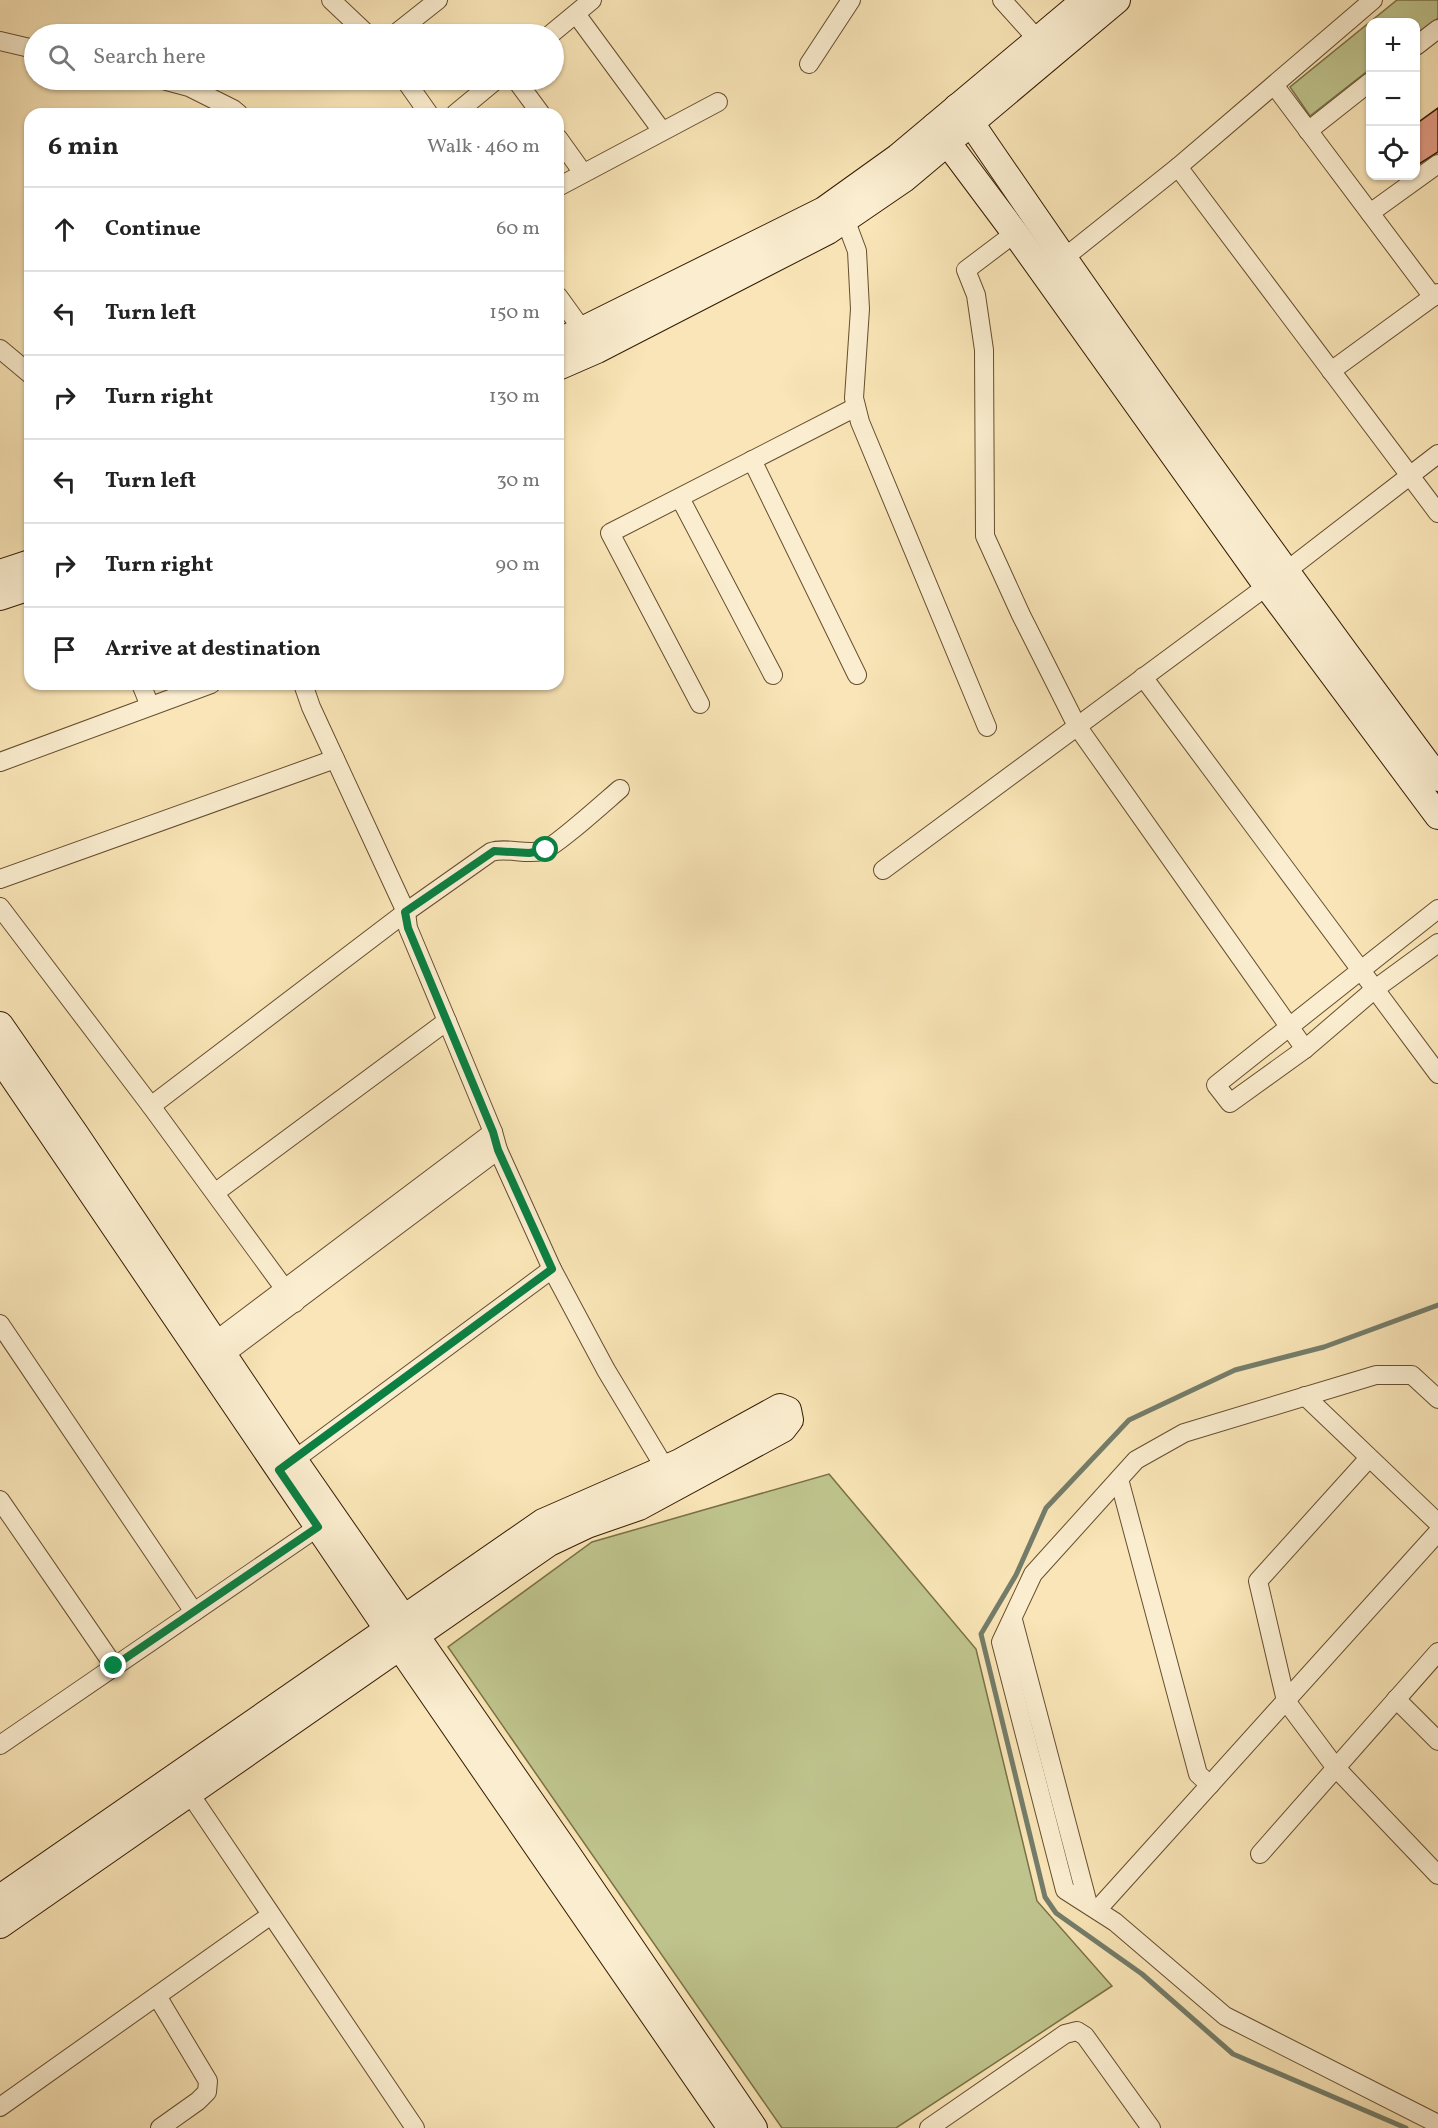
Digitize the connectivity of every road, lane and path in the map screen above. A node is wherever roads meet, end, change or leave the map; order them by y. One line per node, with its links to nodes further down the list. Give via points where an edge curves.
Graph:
1 (331, 0): 10 (street)
2 (438, 0): 11 (street)
3 (592, 0): 9 (street)
4 (851, 0): 18 (street)
5 (1002, 0): 14 (street)
6 (1085, 0): 14 (street)
7 (1117, 0): 30 (street)
8 (1373, 0): 19 (street)
9 (576, 14): 12 (street); 31 (street)
10 (356, 24)
11 (408, 24)
12 (563, 24)
13 (1438, 29): 16 (street)
14 (1038, 40): 30 (street)
15 (0, 41): 17 (street)
16 (1420, 43)
17 (24, 47)
18 (809, 64)
19 (1274, 85): 32 (street); 36 (street)
20 (1366, 86): 32 (street)
21 (195, 90): 26 (street)
22 (412, 90): 27 (street)
23 (484, 90): 28 (street)
24 (523, 90): 29 (street)
25 (718, 102): 31 (street)
26 (231, 108)
27 (425, 108)
28 (461, 108)
29 (537, 108)
30 (964, 115): 33 (street); 42 (street)
31 (662, 131): 37 (street)
32 (1308, 131): 39 (street)
33 (941, 134): 40 (street, via 904,179); 41 (street); 45 (street, via 898,157 824,210)
34 (564, 146): 37 (street)
35 (1438, 164): 39 (street)
36 (1178, 167): 42 (street); 50 (street)
37 (583, 173): 38 (street)
38 (564, 184)
39 (1370, 213): 43 (street)
40 (845, 219): 45 (street, via 828,231); 51 (street, via 857,251 860,309)
41 (1015, 233): 42 (street); 70 (street, via 966,270 976,295 984,350 985,536)
42 (1053, 266): 59 (street)
43 (1435, 295): 50 (street)
44 (564, 304): 45 (street)
45 (590, 340): 46 (street); 48 (street)
46 (564, 342)
47 (0, 349): 49 (street)
48 (564, 362)
49 (24, 369)
50 (1331, 371): 54 (street)
51 (856, 407): 53 (street); 71 (street)
52 (1438, 454): 54 (street)
53 (752, 460): 55 (street); 63 (street)
54 (1410, 476): 56 (street); 59 (street)
55 (680, 498): 62 (street); 68 (street, via 610,533)
56 (1438, 513)
57 (24, 565): 58 (street)
58 (0, 573)
59 (1276, 578): 64 (street); 74 (street); 76 (street)
60 (24, 589): 61 (street)
61 (0, 597)
62 (773, 675)
63 (857, 675)
64 (1143, 677): 70 (street); 83 (street)
65 (143, 690): 69 (street)
66 (194, 690): 69 (street)
67 (306, 690): 72 (street)
68 (700, 704)
69 (150, 706): 73 (street)
70 (1077, 726): 77 (street); 87 (street)
71 (987, 727)
72 (335, 759): 78 (street); 81 (street)
73 (0, 762)
74 (1438, 778)
75 (621, 789): 81 (street, via 546,850 494,851)
76 (1438, 816)
77 (883, 870)
78 (0, 879)
79 (0, 907): 91 (street)
80 (1438, 909): 83 (street)
81 (405, 912): 85 (street); 91 (street)
82 (1438, 943): 84 (street)
83 (1361, 970): 84 (street); 87 (street)
84 (1375, 989): 88 (street); 90 (street)
85 (447, 1021): 92 (street); 93 (street)
86 (0, 1025): 97 (street, via 76,1135)
87 (1289, 1027): 88 (street); 88 (street, via 1216,1085 1230,1103)
88 (1305, 1049)
89 (0, 1058): 97 (street)
90 (1438, 1074)
91 (151, 1106): 93 (street)
92 (495, 1141): 94 (street); 95 (street)
93 (216, 1192): 95 (street)
94 (552, 1269): 101 (street); 102 (street)
95 (290, 1295): 97 (street)
96 (0, 1324): 108 (street)
97 (212, 1354): 101 (street)
98 (1305, 1396): 99 (street, via 1376,1375 1412,1375); 100 (street); 103 (street, via 1184,1433 1136,1460)
99 (1438, 1399)
100 (1370, 1458): 105 (street); 113 (street, via 1258,1581)
101 (287, 1465): 106 (street); 109 (street)
102 (670, 1478): 109 (street, via 639,1507 549,1543)
103 (1119, 1479): 117 (street, via 1198,1774); 122 (street, via 1033,1574 1012,1620)
104 (0, 1500): 111 (street)
105 (1438, 1523)
106 (318, 1527): 108 (street); 109 (street)
107 (1438, 1532): 113 (street)
108 (194, 1612): 111 (street)
109 (402, 1633): 118 (street); 121 (street); 131 (street); 132 (street, via 564,1849)
110 (1438, 1652): 112 (street)
111 (114, 1666): 115 (street)
112 (1396, 1699): 114 (street); 116 (street)
113 (1286, 1701): 116 (street); 117 (street)
114 (1438, 1741)
115 (0, 1744)
116 (1336, 1768): 119 (street); 120 (street)
117 (1210, 1785): 122 (street)
118 (190, 1794): 123 (street); 124 (street)
119 (1260, 1854)
120 (1438, 1875)
121 (0, 1898)
122 (1093, 1907): 127 (street, via 1225,2016)
123 (272, 1915): 125 (street); 130 (street)
124 (0, 1924)
125 (157, 1996): 126 (street); 129 (street, via 208,2081 207,2092 198,2101)
126 (0, 2107)
127 (1438, 2124)
128 (1143, 2125): 133 (street, via 1085,2036 1077,2031 1065,2034)
129 (159, 2128)
130 (415, 2128)
131 (731, 2128)
132 (754, 2128)
133 (929, 2128)

